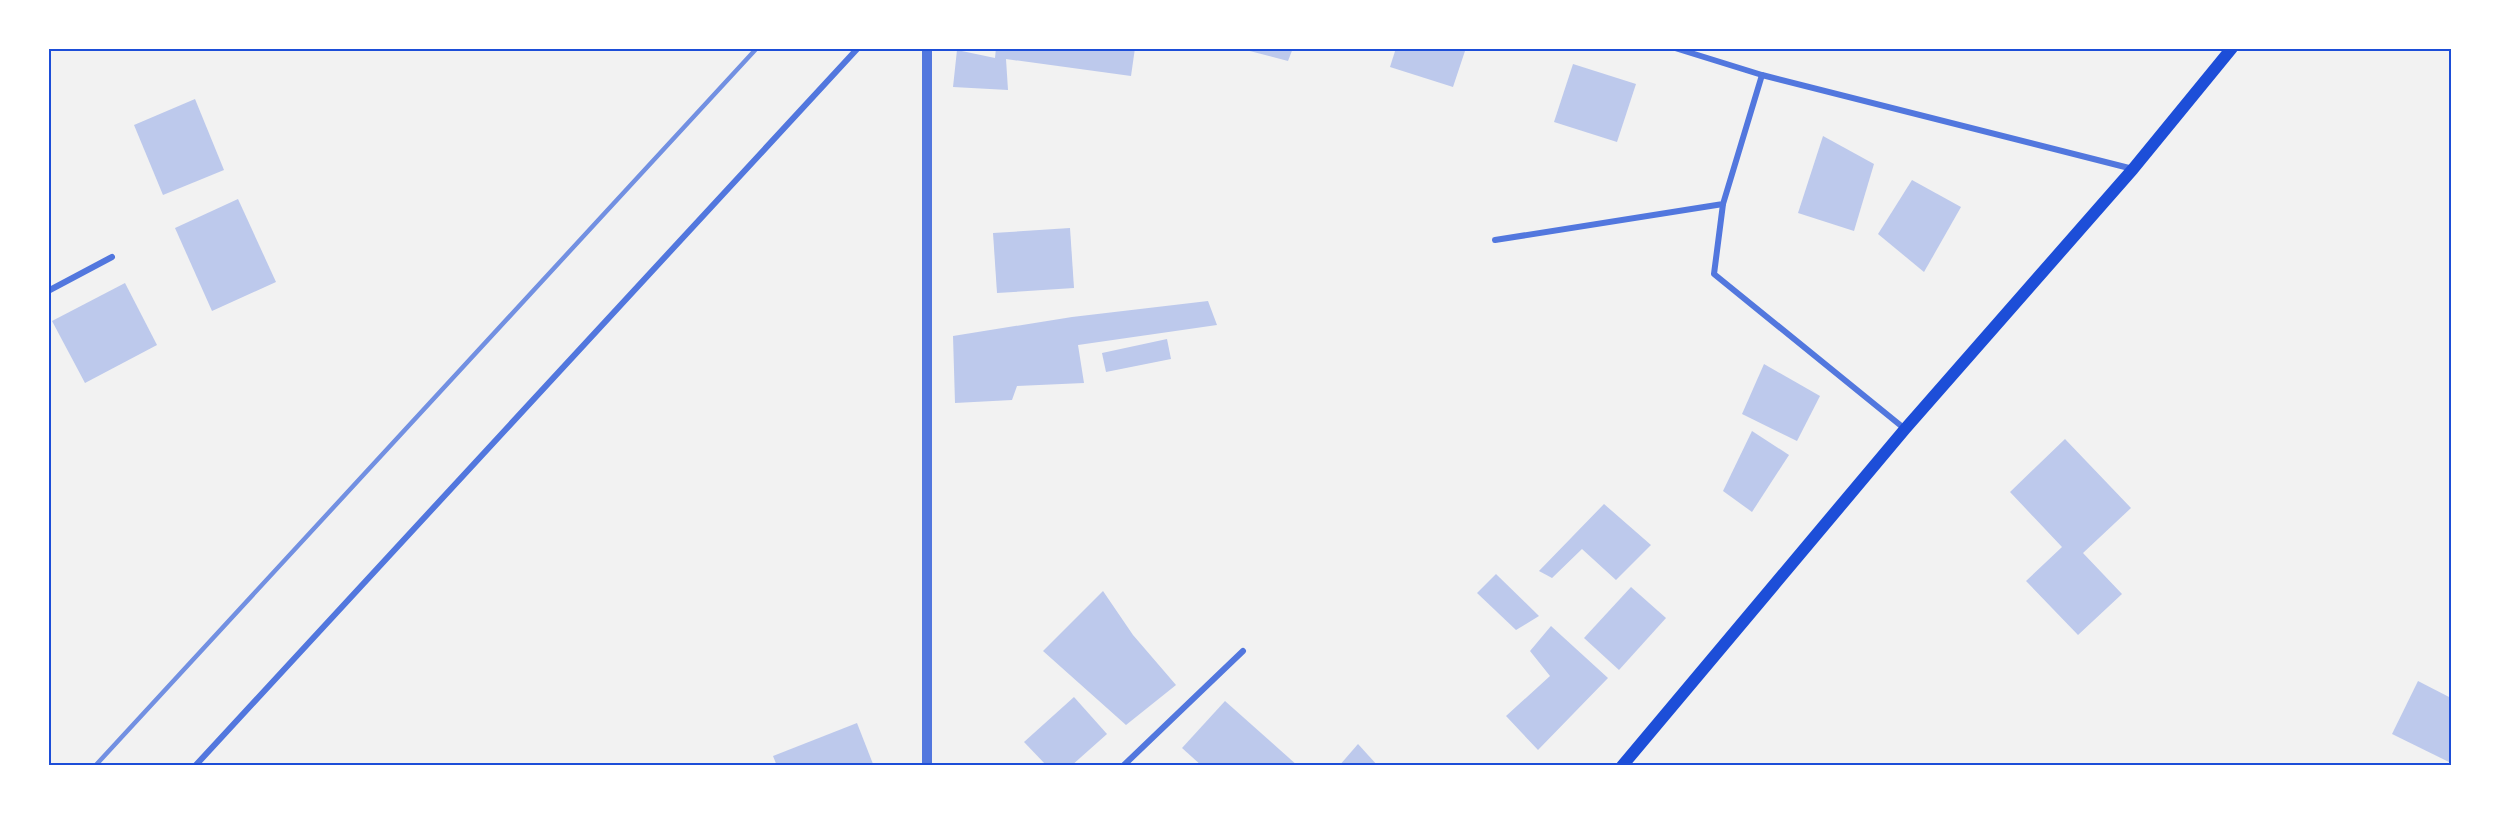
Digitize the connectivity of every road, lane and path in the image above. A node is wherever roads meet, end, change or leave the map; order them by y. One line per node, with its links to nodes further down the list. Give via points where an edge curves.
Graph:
1 (858, 48): 13 (street)
2 (927, 48): 14 (street)
3 (1675, 48): 5 (street)
4 (2232, 48): 6 (main road)
5 (1762, 75): 6 (street); 7 (street)
6 (2133, 169): 11 (main road)
7 (1723, 204): 8 (street); 11 (street, via 1714,274)
8 (1495, 240)
9 (112, 257): 10 (street)
10 (48, 291)
11 (1905, 429): 16 (main road)
12 (1243, 651): 15 (street)
13 (195, 766)
14 (927, 766)
15 (1123, 766)
16 (1622, 766)

